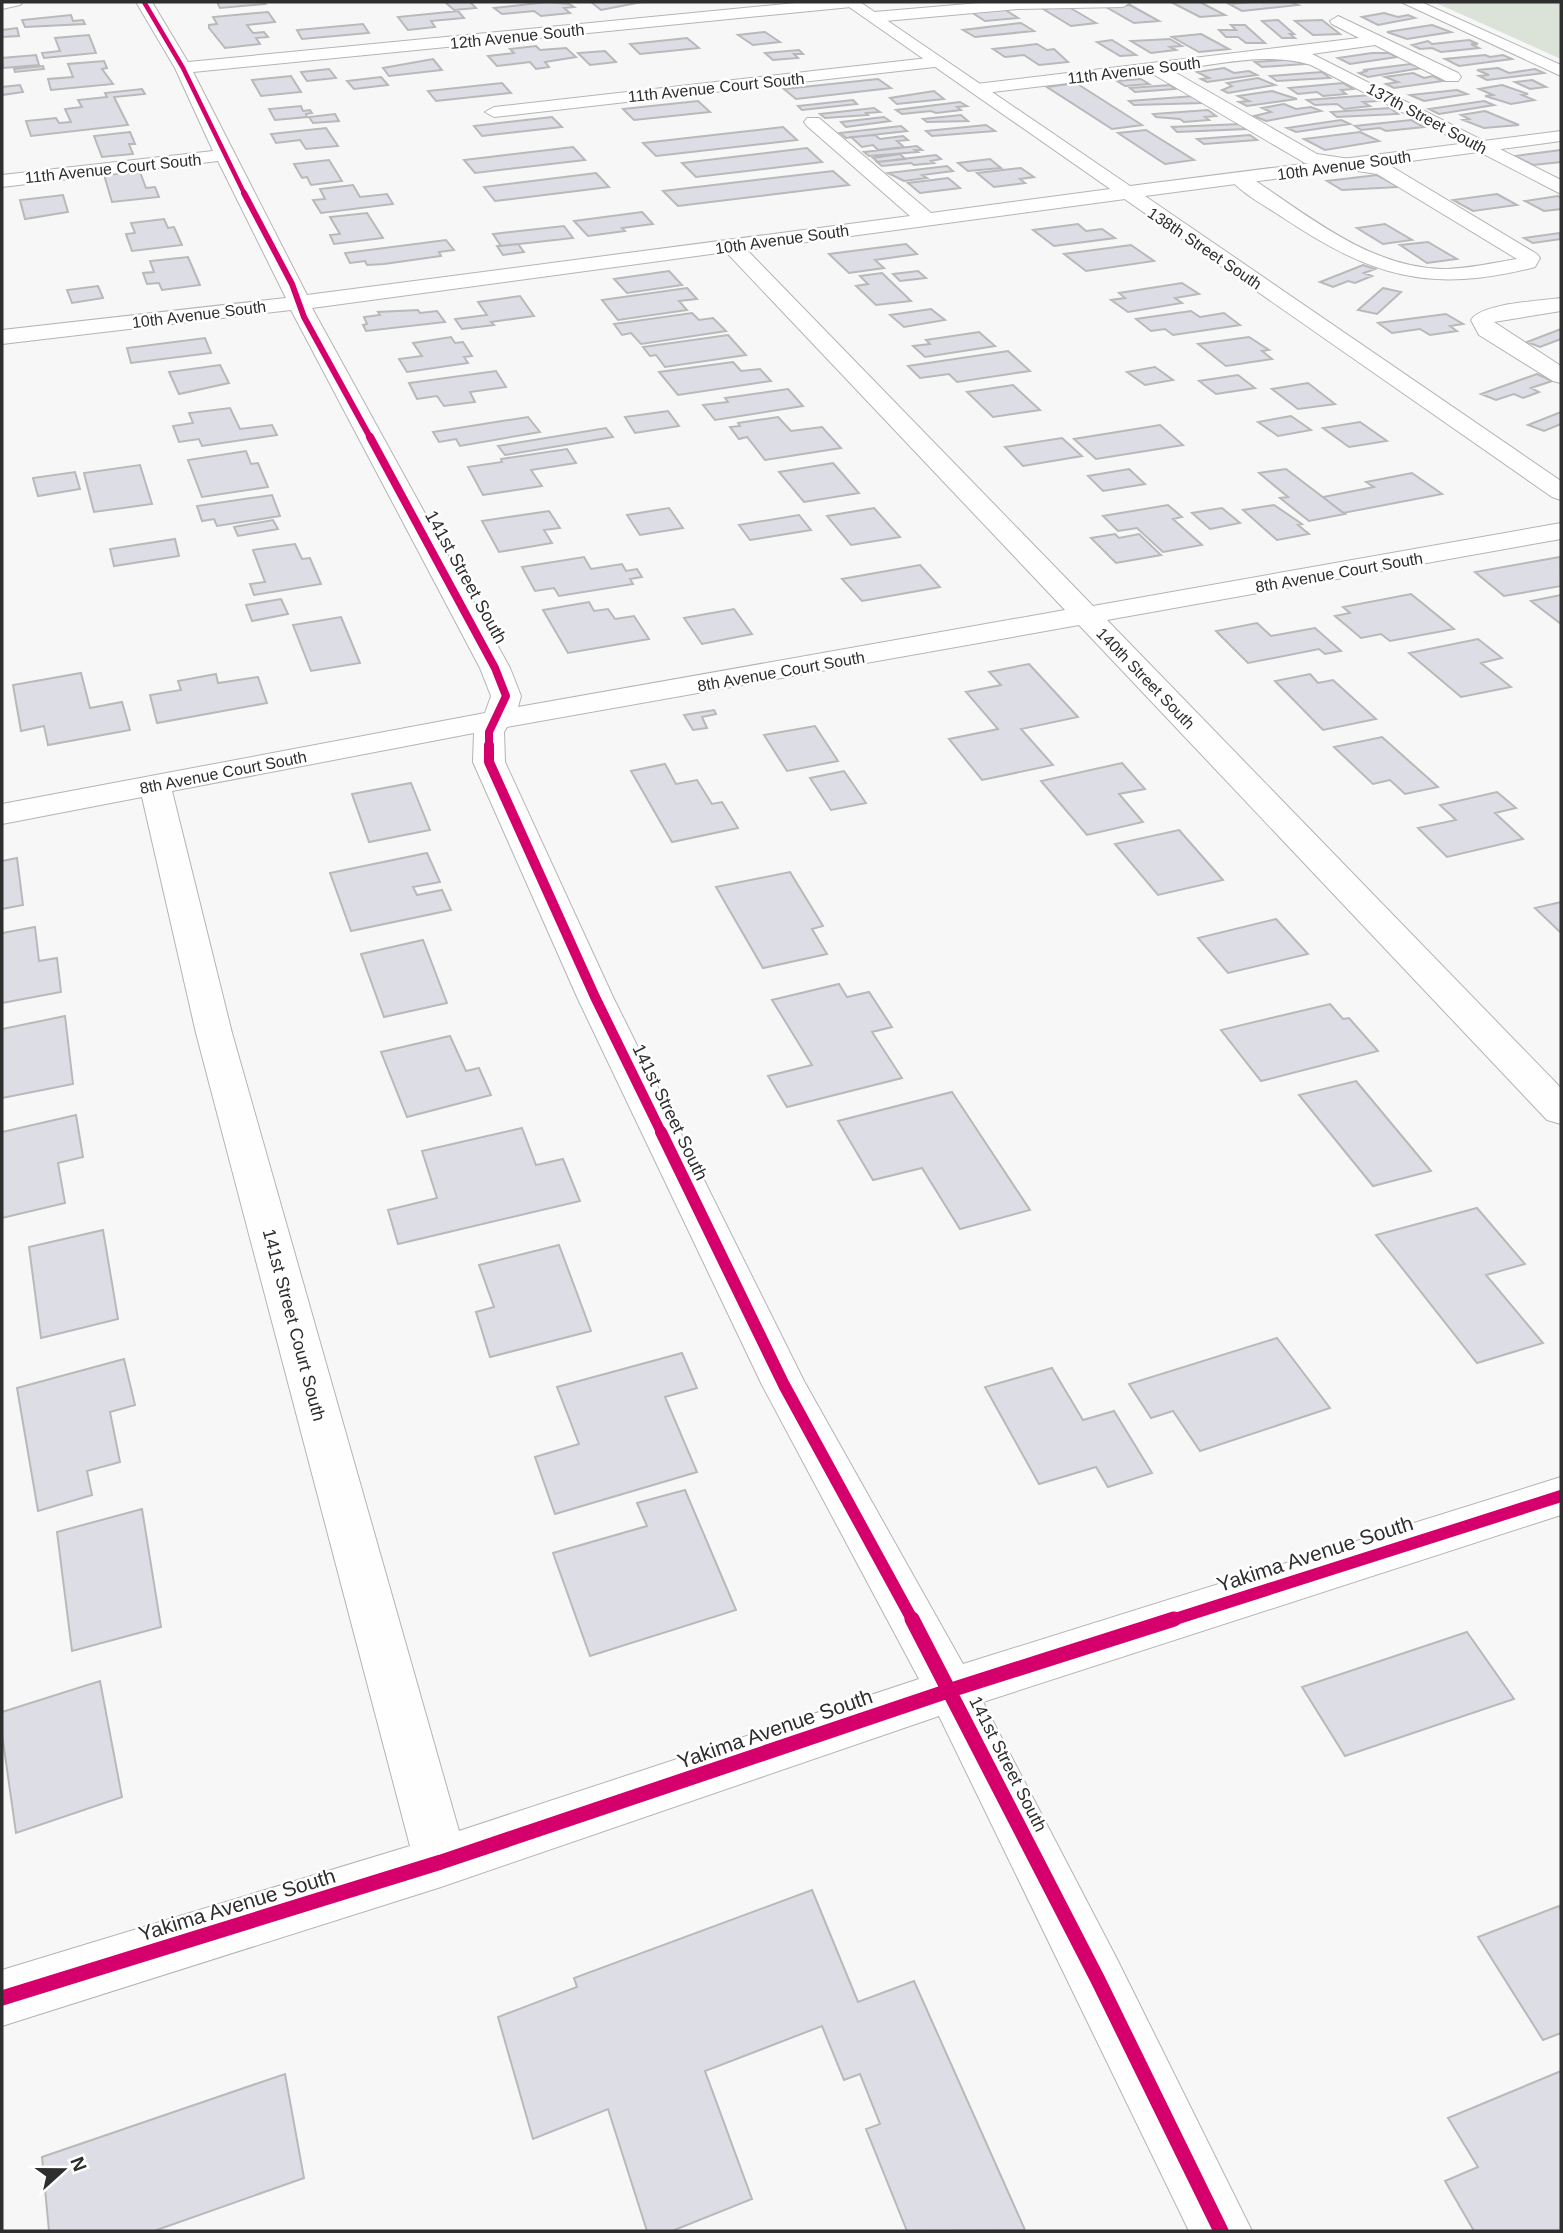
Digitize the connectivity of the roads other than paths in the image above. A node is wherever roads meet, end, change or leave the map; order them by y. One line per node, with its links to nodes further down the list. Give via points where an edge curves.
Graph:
1 (15, 2): 6 (street)
2 (144, 2): 12 (street, 141st Street South)
3 (851, 2): 7 (street, 138th Street South); 12 (street, 12th Avenue South)
4 (1123, 2): 7 (street, via 1018,4)
5 (1409, 2): 14 (street)
6 (2, 4)
7 (874, 18): 11 (street, 138th Street South)
8 (1338, 21): 9 (street)
9 (1377, 40): 10 (street); 15 (street)
10 (1291, 53): 13 (street, 11th Avenue South); 20 (street, 137th Street South, via 1317,61)
11 (937, 62): 16 (street, 138th Street South); 17 (street, 11th Avenue Court South)
12 (183, 68): 21 (street, 141st Street South)
13 (1155, 68): 16 (street, 11th Avenue South); 22 (street, via 1312,159)
14 (1561, 71)
15 (1452, 76)
16 (976, 89): 26 (street, 138th Street South)
17 (494, 113)
18 (813, 122): 27 (street)
19 (1561, 136): 20 (street, 10th Avenue South)
20 (1482, 147): 22 (street, 10th Avenue South); 25 (street, 137th Street South)
21 (224, 155): 24 (street, 11th Avenue Court South); 29 (street, 141st Street South)
22 (1350, 164): 23 (street, 10th Avenue South); 23 (street, via 1382,169 1537,258 1441,275 1390,265 1346,247)
23 (1240, 179): 26 (street, 10th Avenue South)
24 (2, 180)
25 (1561, 188)
26 (1125, 193): 27 (street, 10th Avenue South); 33 (street, 138th Street South)
27 (926, 219): 28 (street, 10th Avenue South)
28 (731, 246): 29 (street, 10th Avenue South); 35 (street, 140th Street South)
29 (299, 303): 31 (street, 10th Avenue South); 36 (street, 141st Street South, via 495,668 506,696)
30 (1561, 305): 32 (street, via 1482,320 1487,330)
31 (2, 337)
32 (1561, 376)
33 (1561, 492)
34 (1561, 531): 35 (street, 8th Avenue Court South)
35 (1087, 616): 36 (street, 8th Avenue Court South); 39 (street, 140th Street South)
36 (496, 720): 37 (street, 8th Avenue Court South); 41 (street, 141st Street South, via 489,732 489,762 595,997 784,1385)
37 (155, 785): 38 (street, 8th Avenue Court South); 42 (street, 141st Street Court South, via 214,1033)
38 (2, 814)
39 (1561, 1111)
40 (1561, 1496): 41 (street, Yakima Avenue South)
41 (951, 1690): 42 (street, Yakima Avenue South); 44 (street, 141st Street South)
42 (441, 1862): 43 (street, Yakima Avenue South)
43 (2, 1998)
44 (1221, 2231)

